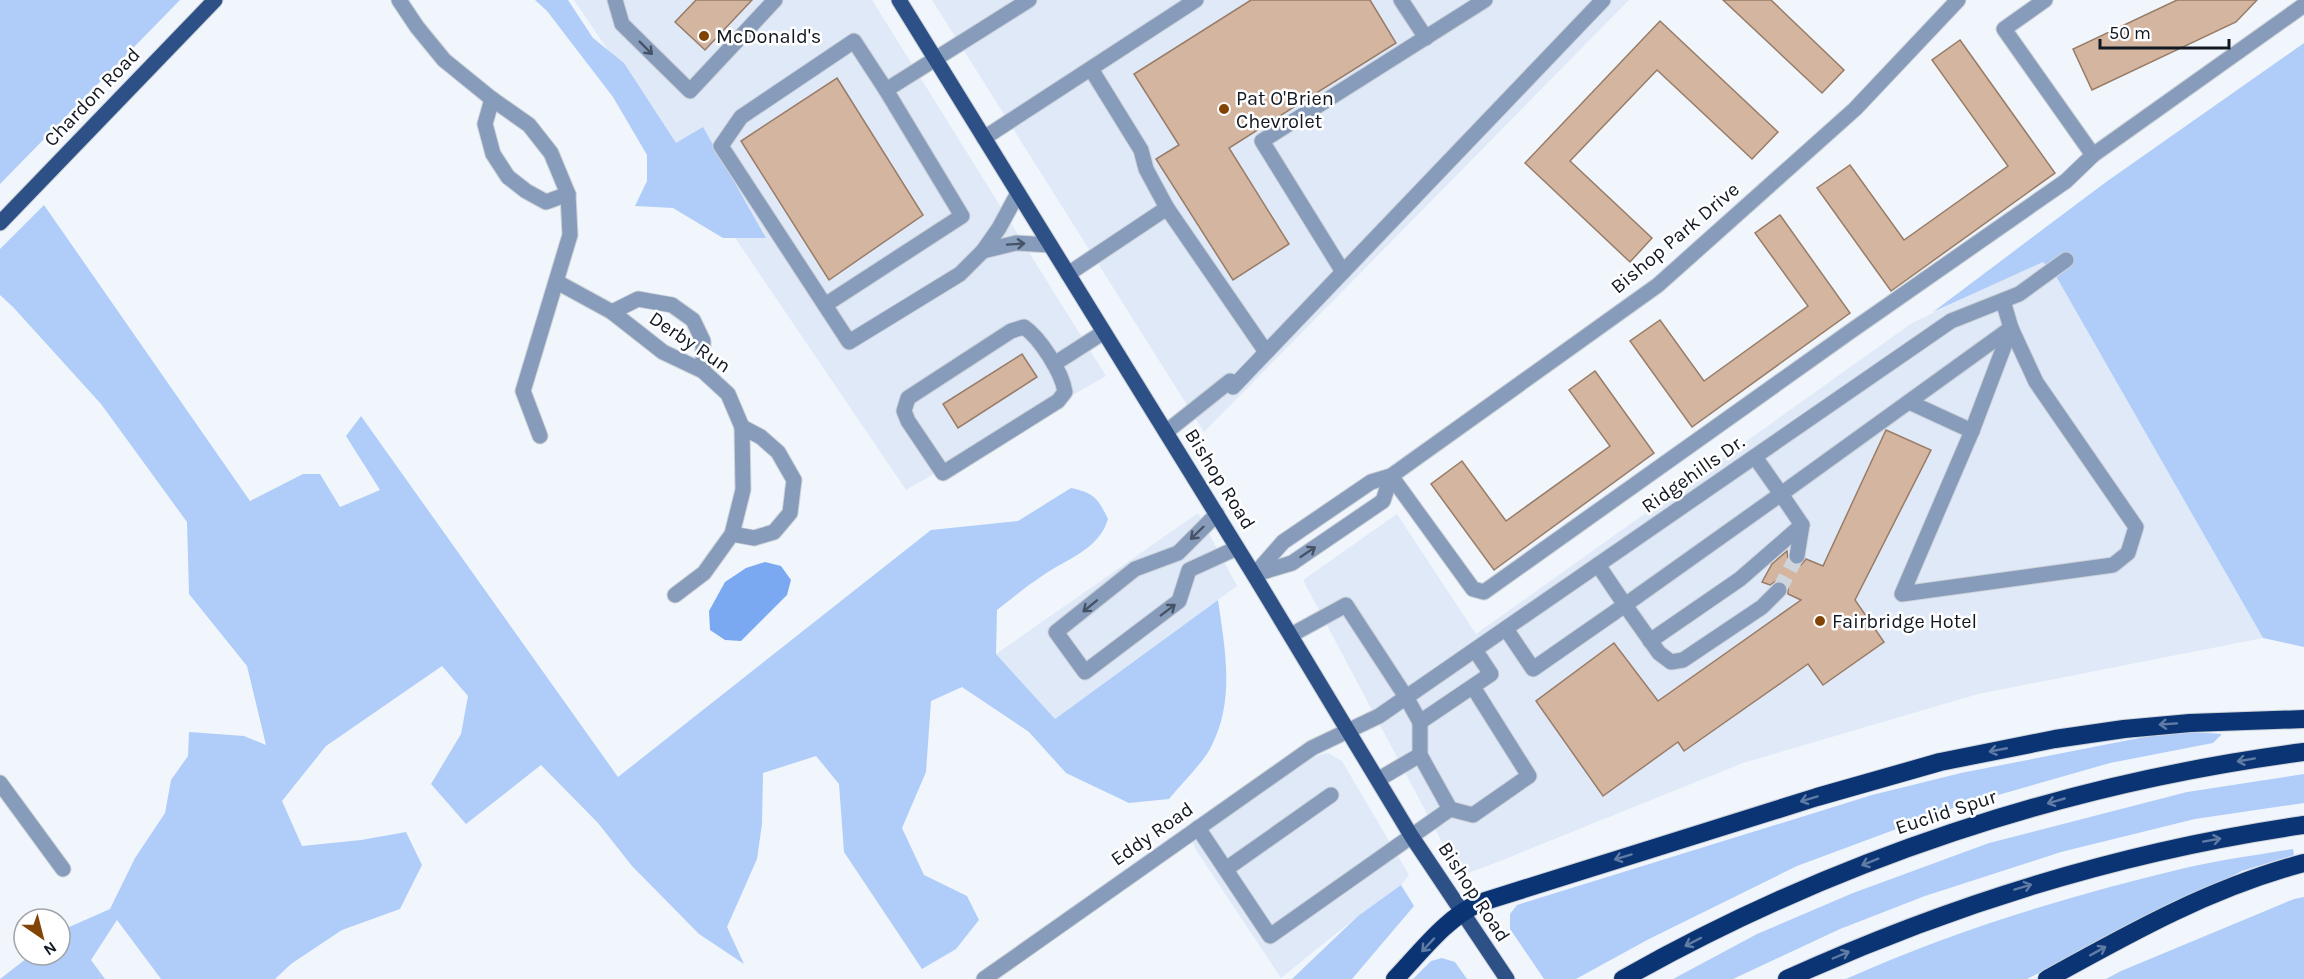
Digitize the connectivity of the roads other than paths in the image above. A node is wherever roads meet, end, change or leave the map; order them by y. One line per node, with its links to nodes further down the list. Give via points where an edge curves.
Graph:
1 (215, 0): 24 (main road, Chardon Road)
2 (399, 0): 18 (street, via 444,60)
3 (615, 0): 4 (street, one-way to 4, via 622,24 690,91)
4 (776, 0)
5 (899, 0): 15 (main road, Bishop Road)
6 (1029, 0): 15 (street)
7 (1197, 0): 16 (street)
8 (1401, 0): 14 (street)
9 (1485, 0): 14 (street)
10 (1603, 0): 28 (street)
11 (1958, 0): 45 (street, Bishop Park Drive, via 1855,109 1658,285)
12 (2045, 0): 20 (street, via 2004,29)
13 (2304, 5): 20 (street)
14 (1426, 38): 28 (street, via 1262,141)
15 (936, 59): 17 (street); 19 (main road, Bishop Road)
16 (1090, 69): 19 (street); 23 (street, via 1141,150 1146,169)
17 (886, 90): 32 (street, via 962,216); 32 (street, via 854,41 741,117 721,146)
18 (492, 99): 22 (street, via 529,125 551,153); 22 (street, via 485,124 493,154 508,177 546,202)
19 (984, 138): 21 (main road, Bishop Road)
20 (2093, 155): 45 (street, via 2066,181 1484,592 1473,589)
21 (1018, 193): 25 (main road, Bishop Road); 26 (street)
22 (568, 194): 30 (street, via 570,235)
23 (1167, 208): 29 (street); 36 (street)
24 (0, 223)
25 (1050, 244): 26 (street, one-way to 25, via 1016,243); 29 (main road, Bishop Road)
26 (983, 250): 32 (street, via 960,274 849,342)
27 (2066, 260): 31 (street, Ridgehills Dr.)
28 (1343, 272): 36 (street)
29 (1068, 274): 35 (main road, Bishop Road)
30 (557, 282): 33 (street, Derby Run); 43 (street, via 523,391)
31 (2003, 301): 34 (street); 44 (street, Ridgehills Dr., via 1951,321)
32 (825, 305)
33 (612, 312): 38 (street, Derby Run, via 663,352); 38 (street, via 638,299 672,305 693,320 703,340)
34 (2011, 328): 39 (street); 41 (street); 41 (street, via 2036,382 2136,527 2128,553 2113,565 1902,594)
35 (1104, 332): 37 (street); 42 (main road, Bishop Road)
36 (1266, 352): 42 (street, via 1232,384)
37 (1054, 364): 37 (street, via 1034,334 1024,327 1011,331 908,398 904,411 944,472 1058,401 1065,392 1064,381)
38 (703, 371): 40 (street, Derby Run, via 728,393)
39 (1909, 402): 41 (street); 46 (street)
40 (742, 427): 49 (street, Derby Run, via 743,490); 49 (street, via 778,452 794,480 790,513 774,532 754,538)
41 (1972, 431)
42 (1166, 432): 47 (main road, Bishop Road)
43 (540, 436)
44 (1755, 457): 46 (street); 53 (street, Ridgehills Dr.)
45 (1391, 476): 55 (street, Bishop Park Drive, via 1371,482 1284,542); 55 (street, one-way to 45, via 1292,563 1383,501)
46 (1781, 494): 48 (street); 58 (street)
47 (1217, 514): 50 (main road, Bishop Road); 51 (street, one-way to 51)
48 (1803, 525): 52 (street); 61 (street, via 1740,579)
49 (732, 534): 57 (street, Derby Run, via 704,573)
50 (1238, 548): 54 (street); 55 (main road, Bishop Road)
51 (1178, 553): 54 (street); 54 (street, one-way to 54, via 1135,569 1056,633 1085,672 1179,601)
52 (1797, 556)
53 (1598, 565): 58 (street); 59 (street, Ridgehills Dr.)
54 (1189, 570)
55 (1254, 575): 60 (main road, Bishop Road)
56 (1779, 590): 61 (street, via 1762,607 1683,660 1671,662)
57 (675, 595)
58 (1625, 605): 59 (street, via 1533,669); 61 (street)
59 (1506, 629): 62 (street, Ridgehills Dr.)
60 (1291, 635): 64 (street, via 1346,605); 67 (main road, Bishop Road)
61 (1650, 640)
62 (1475, 650): 63 (street, via 1491,674); 64 (street, Ridgehills Dr.)
63 (1473, 687): 66 (street); 73 (street, via 1529,776 1473,815)
64 (1406, 697): 66 (street); 67 (street, Ridgehills Dr.)
65 (2304, 719): 80 (highway, one-way to 80, via 2124,729 1940,762 1526,887)
66 (1420, 722): 69 (street)
67 (1349, 732): 70 (main road, Bishop Road); 75 (street, Eddy Road, via 1312,748)
68 (2304, 752): 84 (highway, Euclid Spur, one-way to 84, via 2126,784 1944,834 1773,903)
69 (1420, 755): 70 (street); 73 (street)
70 (1379, 779): 76 (main road, Bishop Road)
71 (0, 783): 78 (street)
72 (1331, 795): 79 (street)
73 (1450, 809): 76 (street)
74 (2304, 825): 85 (highway, one-way to 74, via 1897,931 2059,876 2141,854)
75 (1198, 828): 79 (street); 81 (street, Eddy Road)
76 (1412, 837): 79 (street, via 1270,936); 80 (main road, Bishop Road)
77 (2304, 862): 86 (highway, one-way to 77, via 2200,899)
78 (63, 869)
79 (1226, 869)
80 (1462, 913): 82 (highway, one-way to 82); 83 (main road, Bishop Road)
81 (984, 979)
82 (1395, 979)
83 (1507, 979)
84 (1623, 979)
85 (1787, 979)
86 (2047, 979)

